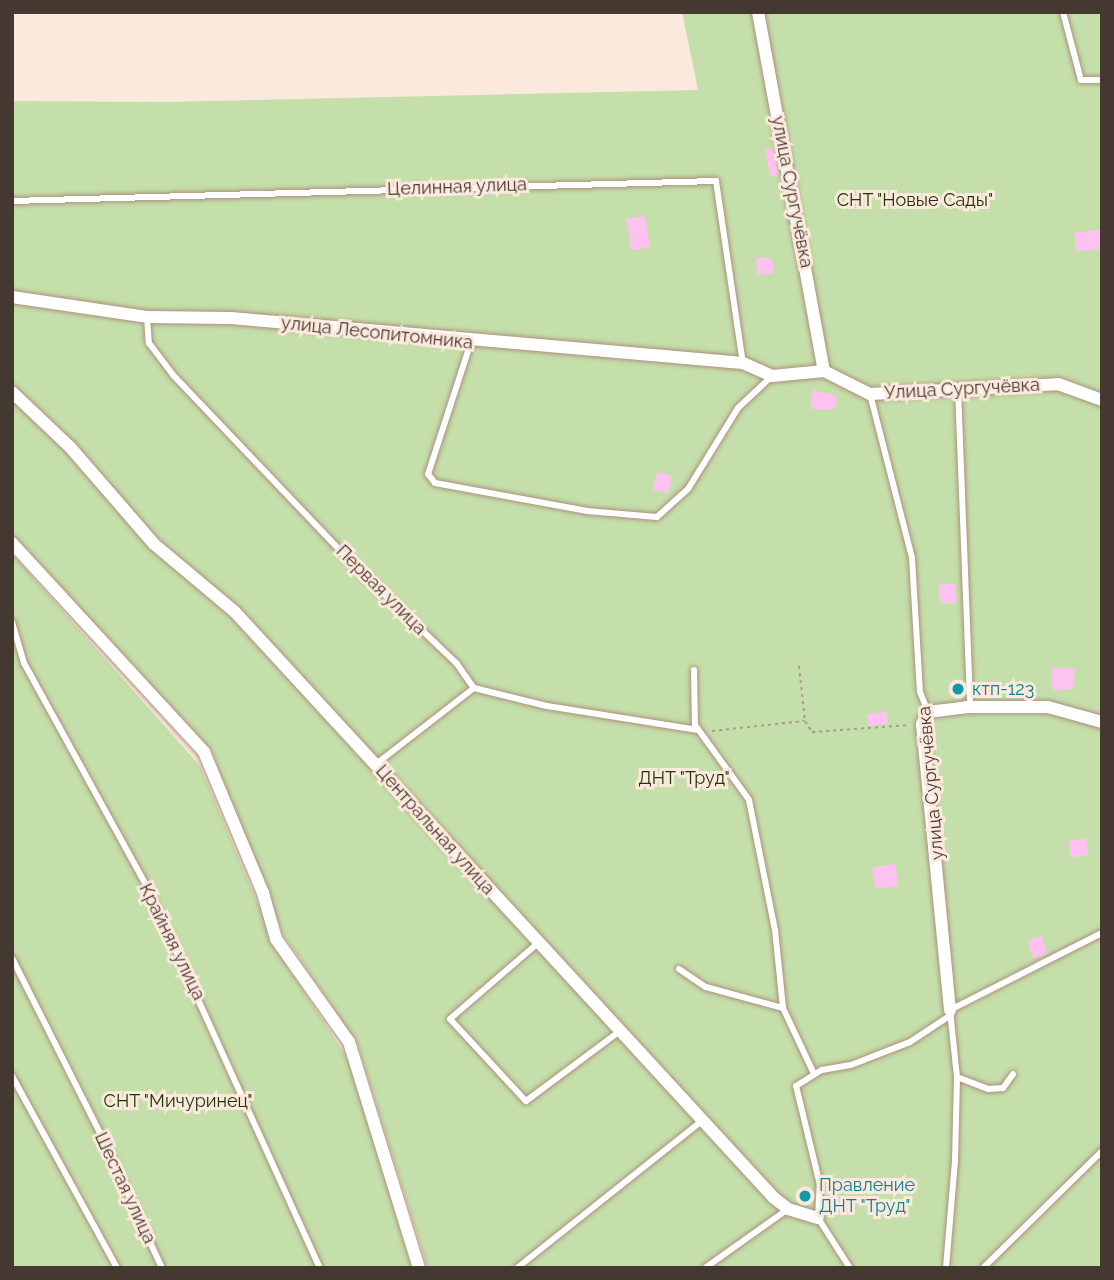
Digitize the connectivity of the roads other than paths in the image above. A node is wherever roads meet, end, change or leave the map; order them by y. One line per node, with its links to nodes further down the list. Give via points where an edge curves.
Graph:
1 (758, 12): 9 (street, улица Сургучёвка)
2 (1063, 12): 3 (lane, via 1081,80)
3 (1102, 80)
4 (12, 201): 8 (lane, Целинная улица, via 716,181)
5 (12, 297): 6 (street, улица Лесопитомника)
6 (147, 317): 7 (street, улица Лесопитомника, via 231,318); 18 (lane, Первая улица, via 149,343 174,376 356,567 457,664)
7 (471, 342): 8 (street, улица Лесопитомника); 10 (lane, via 428,474 435,483 587,510 657,517 688,489 738,408)
8 (743, 363): 10 (street)
9 (824, 371): 10 (street); 13 (street, Улица Сургучёвка)
10 (772, 376)
11 (958, 389): 13 (street, Улица Сургучёвка); 14 (street, Улица Сургучёвка, via 1058,384); 19 (lane)
12 (12, 393): 23 (street, Центральная улица, via 71,447 154,544 235,612)
13 (870, 394): 20 (lane, улица Сургучёвка, via 912,558)
14 (1102, 400)
15 (12, 543): 42 (street, via 204,752 264,892 276,939 349,1042)
16 (12, 622): 41 (lane, Крайняя улица, via 24,663 147,887)
17 (694, 670): 22 (lane, via 692,708)
18 (474, 688): 22 (lane, via 547,706); 23 (lane)
19 (970, 706): 20 (street); 21 (street, via 1048,708)
20 (925, 718): 29 (street, улица Сургучёвка)
21 (1102, 722)
22 (700, 732): 28 (lane, via 749,800 775,930)
23 (375, 765): 25 (street, Центральная улица)
24 (1102, 933): 29 (lane)
25 (538, 943): 30 (street, Центральная улица); 30 (lane, via 450,1019 526,1101)
26 (12, 958): 40 (lane, Шестая улица, via 106,1143)
27 (679, 969): 28 (lane, via 706,987)
28 (783, 1008): 31 (lane)
29 (950, 1013): 31 (lane, via 909,1042); 34 (lane)
30 (620, 1031): 35 (street, Центральная улица)
31 (814, 1074): 38 (lane, via 796,1086 820,1185)
32 (1013, 1074): 34 (lane, via 1003,1088 988,1089)
33 (12, 1076): 39 (lane)
34 (957, 1077): 46 (lane)
35 (704, 1119): 37 (street, Центральная улица); 43 (lane)
36 (1102, 1152): 47 (lane)
37 (788, 1209): 38 (street); 44 (lane)
38 (818, 1218): 45 (lane)
39 (117, 1268)
40 (162, 1268)
41 (320, 1268)
42 (419, 1268)
43 (517, 1268)
44 (705, 1268)
45 (850, 1268)
46 (946, 1268)
47 (983, 1268)

